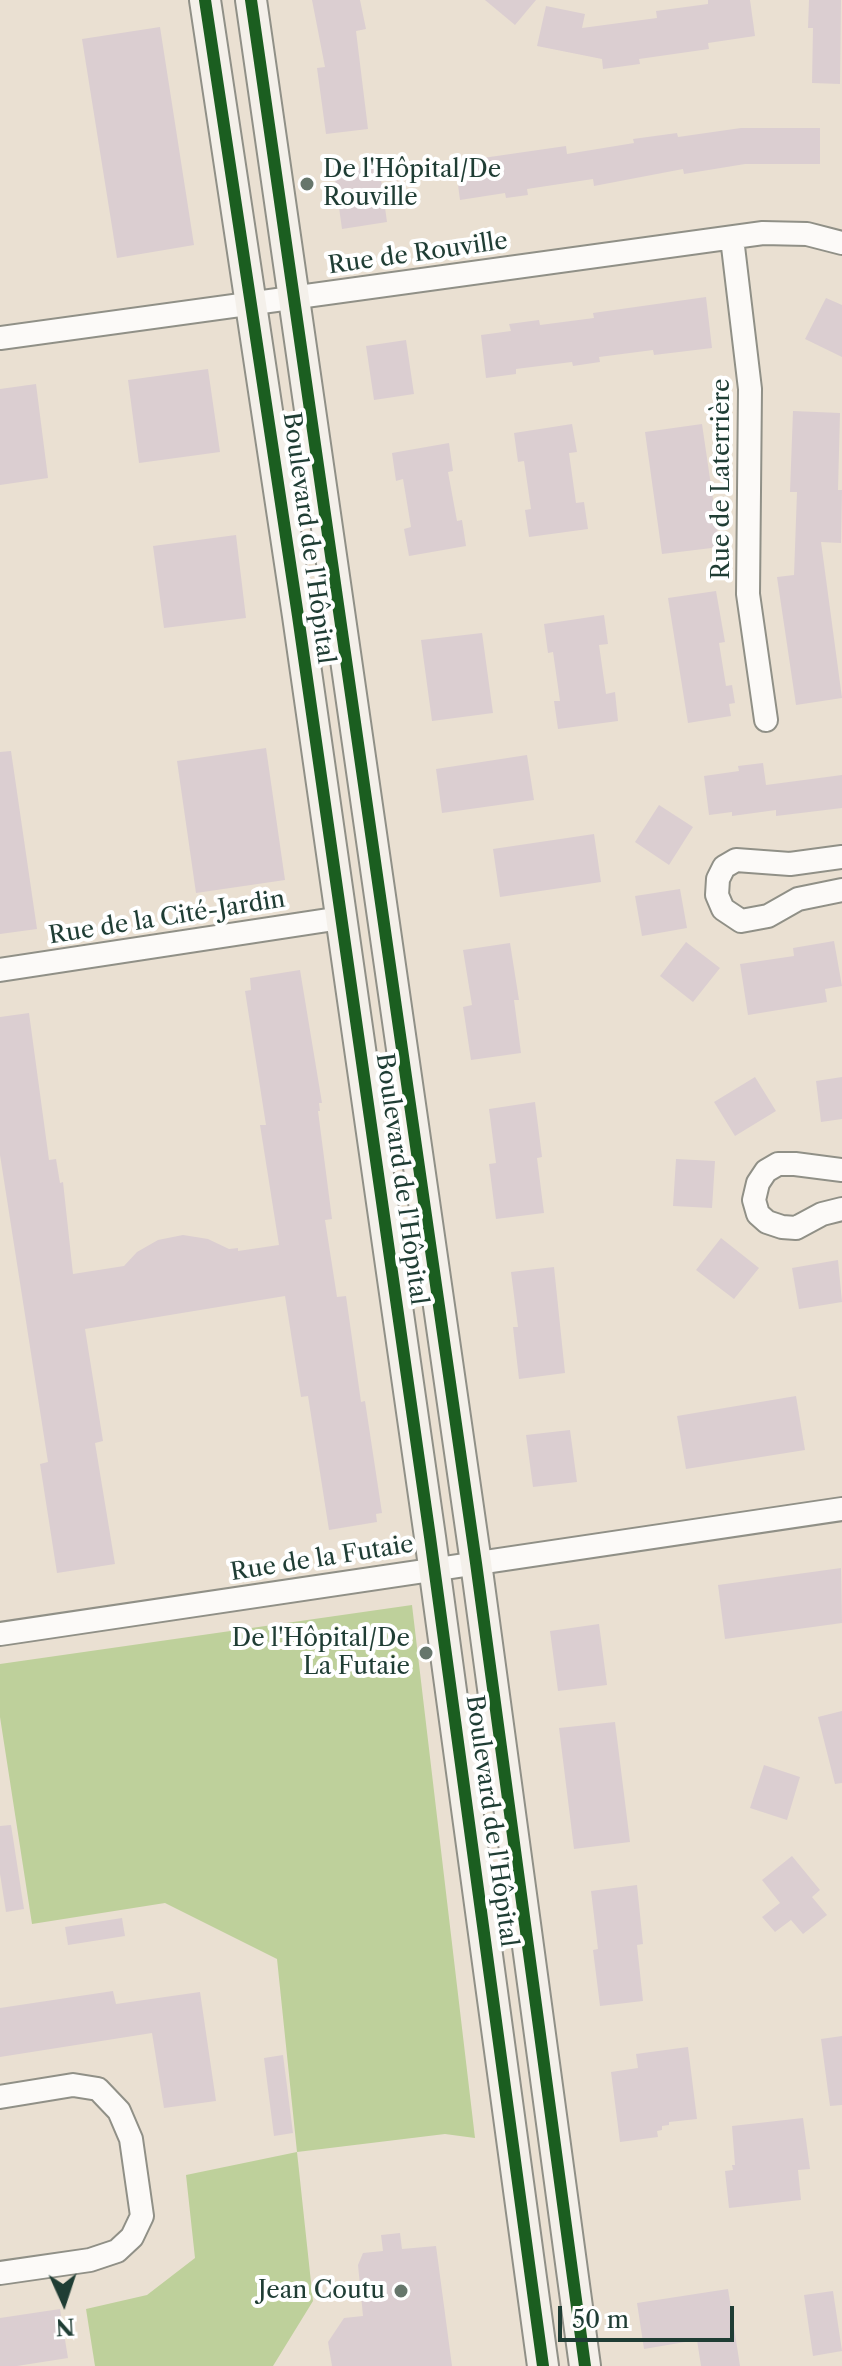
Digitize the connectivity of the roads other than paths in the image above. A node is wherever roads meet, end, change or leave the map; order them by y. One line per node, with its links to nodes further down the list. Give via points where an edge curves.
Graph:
1 (205, 0): 6 (main road, Boulevard de l'Hôpital)
2 (251, 0): 5 (main road, Boulevard de l'Hôpital)
3 (732, 238): 4 (street, Rue de Rouville, via 807,234); 5 (street, Rue de Rouville); 8 (street, Rue de Laterrière, via 751,403 748,594)
4 (842, 243)
5 (295, 297): 6 (street, Rue de Rouville); 16 (main road, Boulevard de l'Hôpital)
6 (251, 303): 7 (street, Rue de Rouville); 11 (main road, Boulevard de l'Hôpital)
7 (0, 338)
8 (766, 720)
9 (842, 857): 10 (street, via 790,864 736,860 724,867 717,895 723,909 741,921 768,916 798,899)
10 (842, 890)
11 (341, 918): 12 (street, Rue de la Cité-Jardin); 17 (main road, Boulevard de l'Hôpital)
12 (0, 970)
13 (842, 1170): 14 (street, via 778,1164 766,1171 754,1200 758,1214 782,1227 796,1228)
14 (842, 1209)
15 (842, 1509): 16 (street, Rue de la Futaie)
16 (476, 1563): 17 (street, Rue de la Futaie); 22 (main road, Boulevard de l'Hôpital)
17 (435, 1568): 18 (street, Rue de la Futaie); 21 (main road, Boulevard de l'Hôpital)
18 (0, 1634)
19 (0, 2097): 20 (street, via 73,2085 98,2089 119,2111 131,2139 142,2216 132,2237 117,2251)
20 (0, 2273)
21 (543, 2366)
22 (585, 2366)

